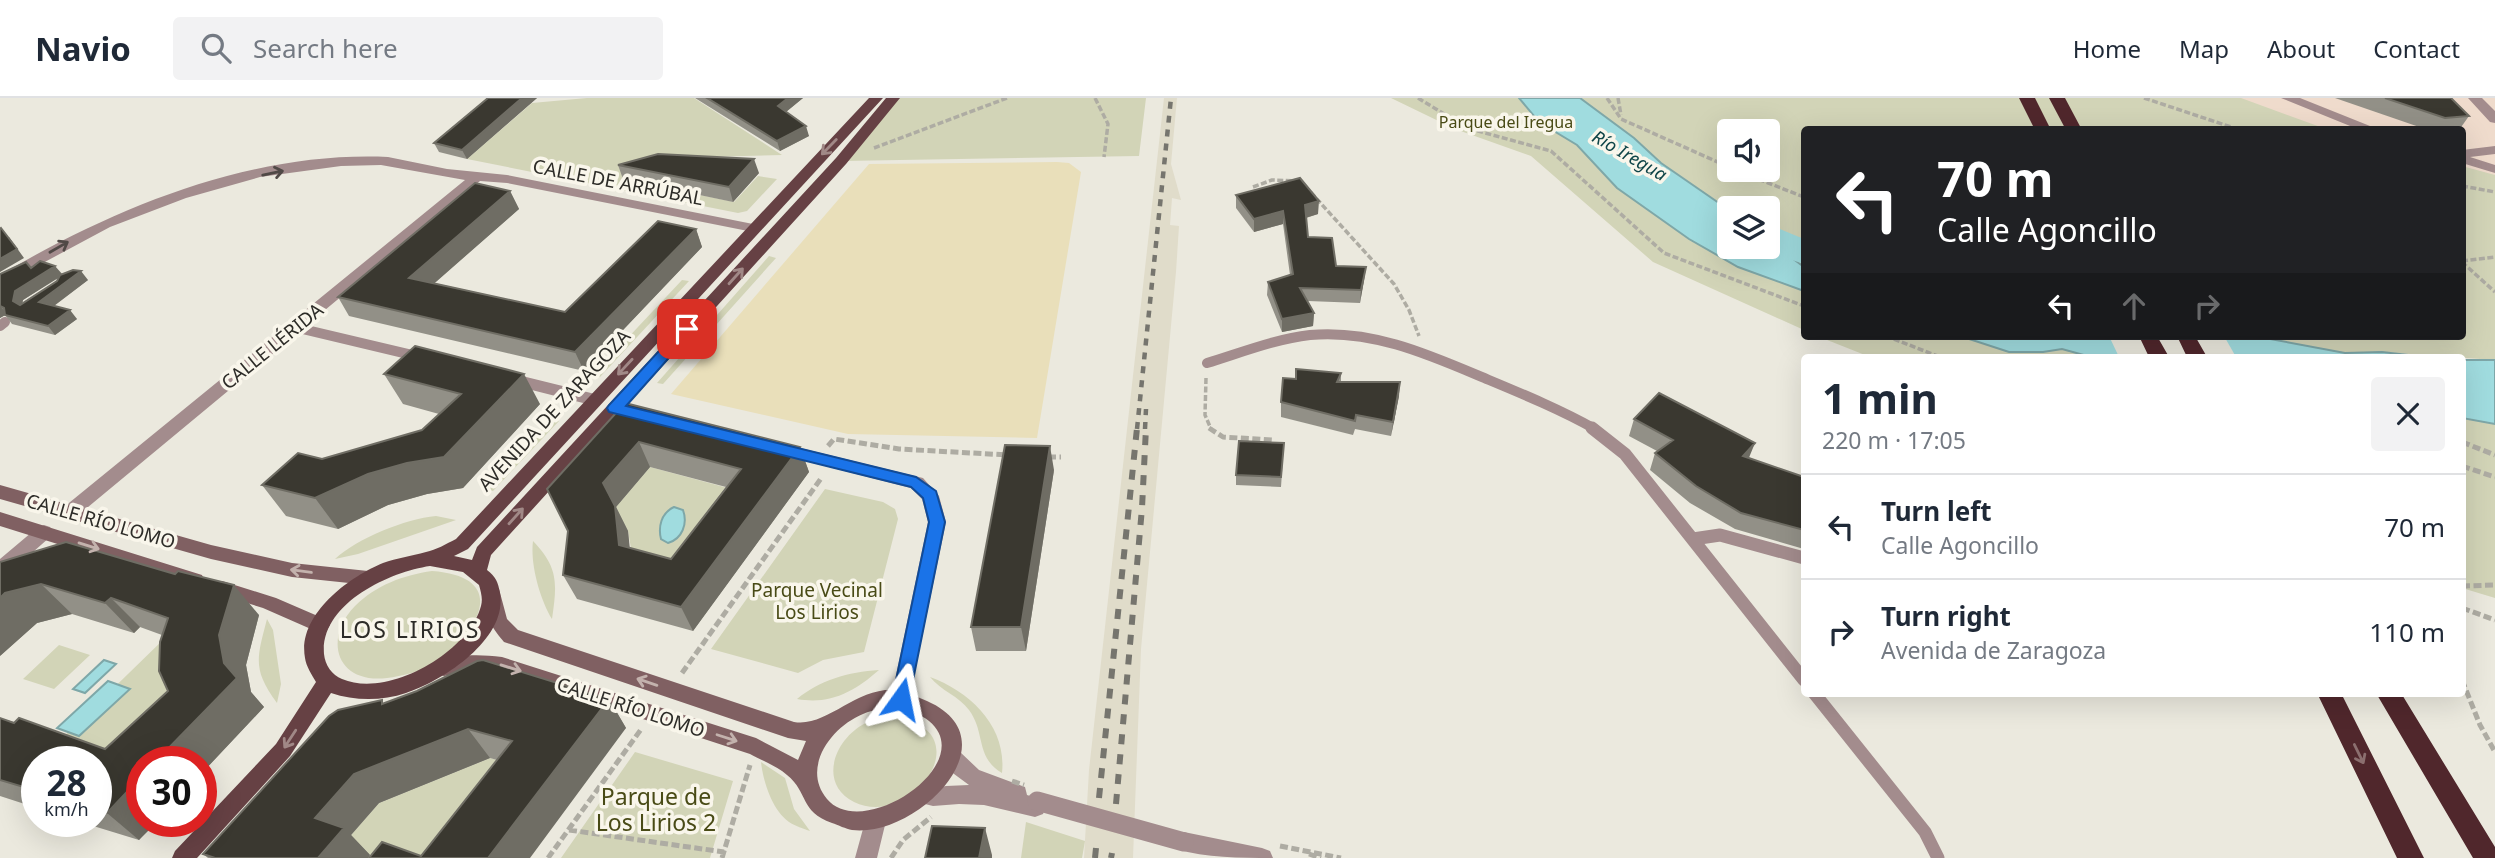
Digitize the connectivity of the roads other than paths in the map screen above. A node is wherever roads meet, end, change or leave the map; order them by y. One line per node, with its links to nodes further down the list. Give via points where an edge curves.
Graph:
1 (876, 98): 16 (main road, AVENIDA DE ZARAGOZA, one-way to 16)
2 (893, 98): 23 (main road, one-way to 2)
3 (2027, 98): 8 (highway)
4 (2057, 98): 9 (highway)
5 (2288, 98): 10 (street)
6 (2475, 98): 7 (street)
7 (2495, 119)
8 (2041, 126)
9 (2072, 126)
10 (2363, 126)
11 (2495, 150): 12 (street)
12 (2466, 156)
13 (2466, 158): 14 (street)
14 (2495, 169)
15 (474, 178): 16 (street, CALLE DE ARRÚBAL, via 507,179); 17 (street, CALLE DE ARRÚBAL, one-way to 15, via 67,242 137,211 223,183 338,163 384,161); 18 (street, CALLE LÉRIDA)
16 (753, 228): 22 (main road, AVENIDA DE ZARAGOZA, one-way to 22)
17 (0, 281)
18 (295, 327): 20 (street); 27 (street, CALLE LÉRIDA)
19 (1207, 363): 30 (lane, via 1311,335 1374,338 1419,351 1495,381 1600,432 1625,454)
20 (449, 365)
21 (490, 374): 22 (street)
22 (595, 400): 32 (main road, AVENIDA DE ZARAGOZA, via 462,544)
23 (615, 408): 24 (street); 34 (main road, one-way to 23, via 483,552)
24 (634, 413)
25 (765, 445): 46 (street, via 916,483 930,496 937,522)
26 (0, 492): 27 (main road, CALLE RÍO LOMO)
27 (70, 512): 35 (main road, CALLE RÍO LOMO, one-way to 27, via 292,570)
28 (0, 519): 29 (main road, CALLE RÍO LOMO)
29 (44, 532): 33 (street); 37 (main road, CALLE RÍO LOMO, one-way to 37, via 269,603)
30 (1693, 539): 31 (lane, via 1720,535); 39 (lane)
31 (1801, 557)
32 (430, 559): 34 (main road, via 465,564); 35 (main road)
33 (0, 570)
34 (478, 571): 36 (main road)
35 (368, 578): 37 (main road, via 340,600)
36 (491, 591): 38 (main road, via 491,610 482,630); 48 (main road, CALLE RÍO LOMO, one-way to 36, via 802,733 511,636 498,622)
37 (320, 625): 40 (main road, via 313,646 315,666)
38 (444, 668): 41 (main road); 51 (main road, CALLE RÍO LOMO, one-way to 51, via 473,661 502,664 755,747 794,768)
39 (1801, 676)
40 (328, 681): 41 (main road, via 350,691); 57 (main road, one-way to 57, via 283,750)
41 (380, 692): 47 (main road)
42 (1817, 697): 61 (lane, via 1925,832)
43 (2331, 697): 62 (highway, one-way to 62)
44 (2385, 697): 63 (highway)
45 (2390, 697): 64 (highway)
46 (901, 699): 48 (main road, via 862,704); 50 (main road, via 919,704 945,725)
47 (360, 708)
48 (828, 726): 51 (main road, via 809,754)
49 (309, 749): 58 (main road)
50 (952, 757): 52 (main road); 53 (street, via 968,774)
51 (807, 784): 54 (main road, via 815,802 830,816 850,824)
52 (933, 797): 53 (street, via 965,794); 54 (main road, via 916,811)
53 (1036, 804): 55 (street)
54 (874, 825): 59 (street)
55 (1182, 846): 56 (street); 60 (street)
56 (1269, 852)
57 (183, 858)
58 (209, 858)
59 (866, 858)
60 (1202, 858)
61 (1938, 858)
62 (2411, 858)
63 (2473, 858)
64 (2487, 858)

